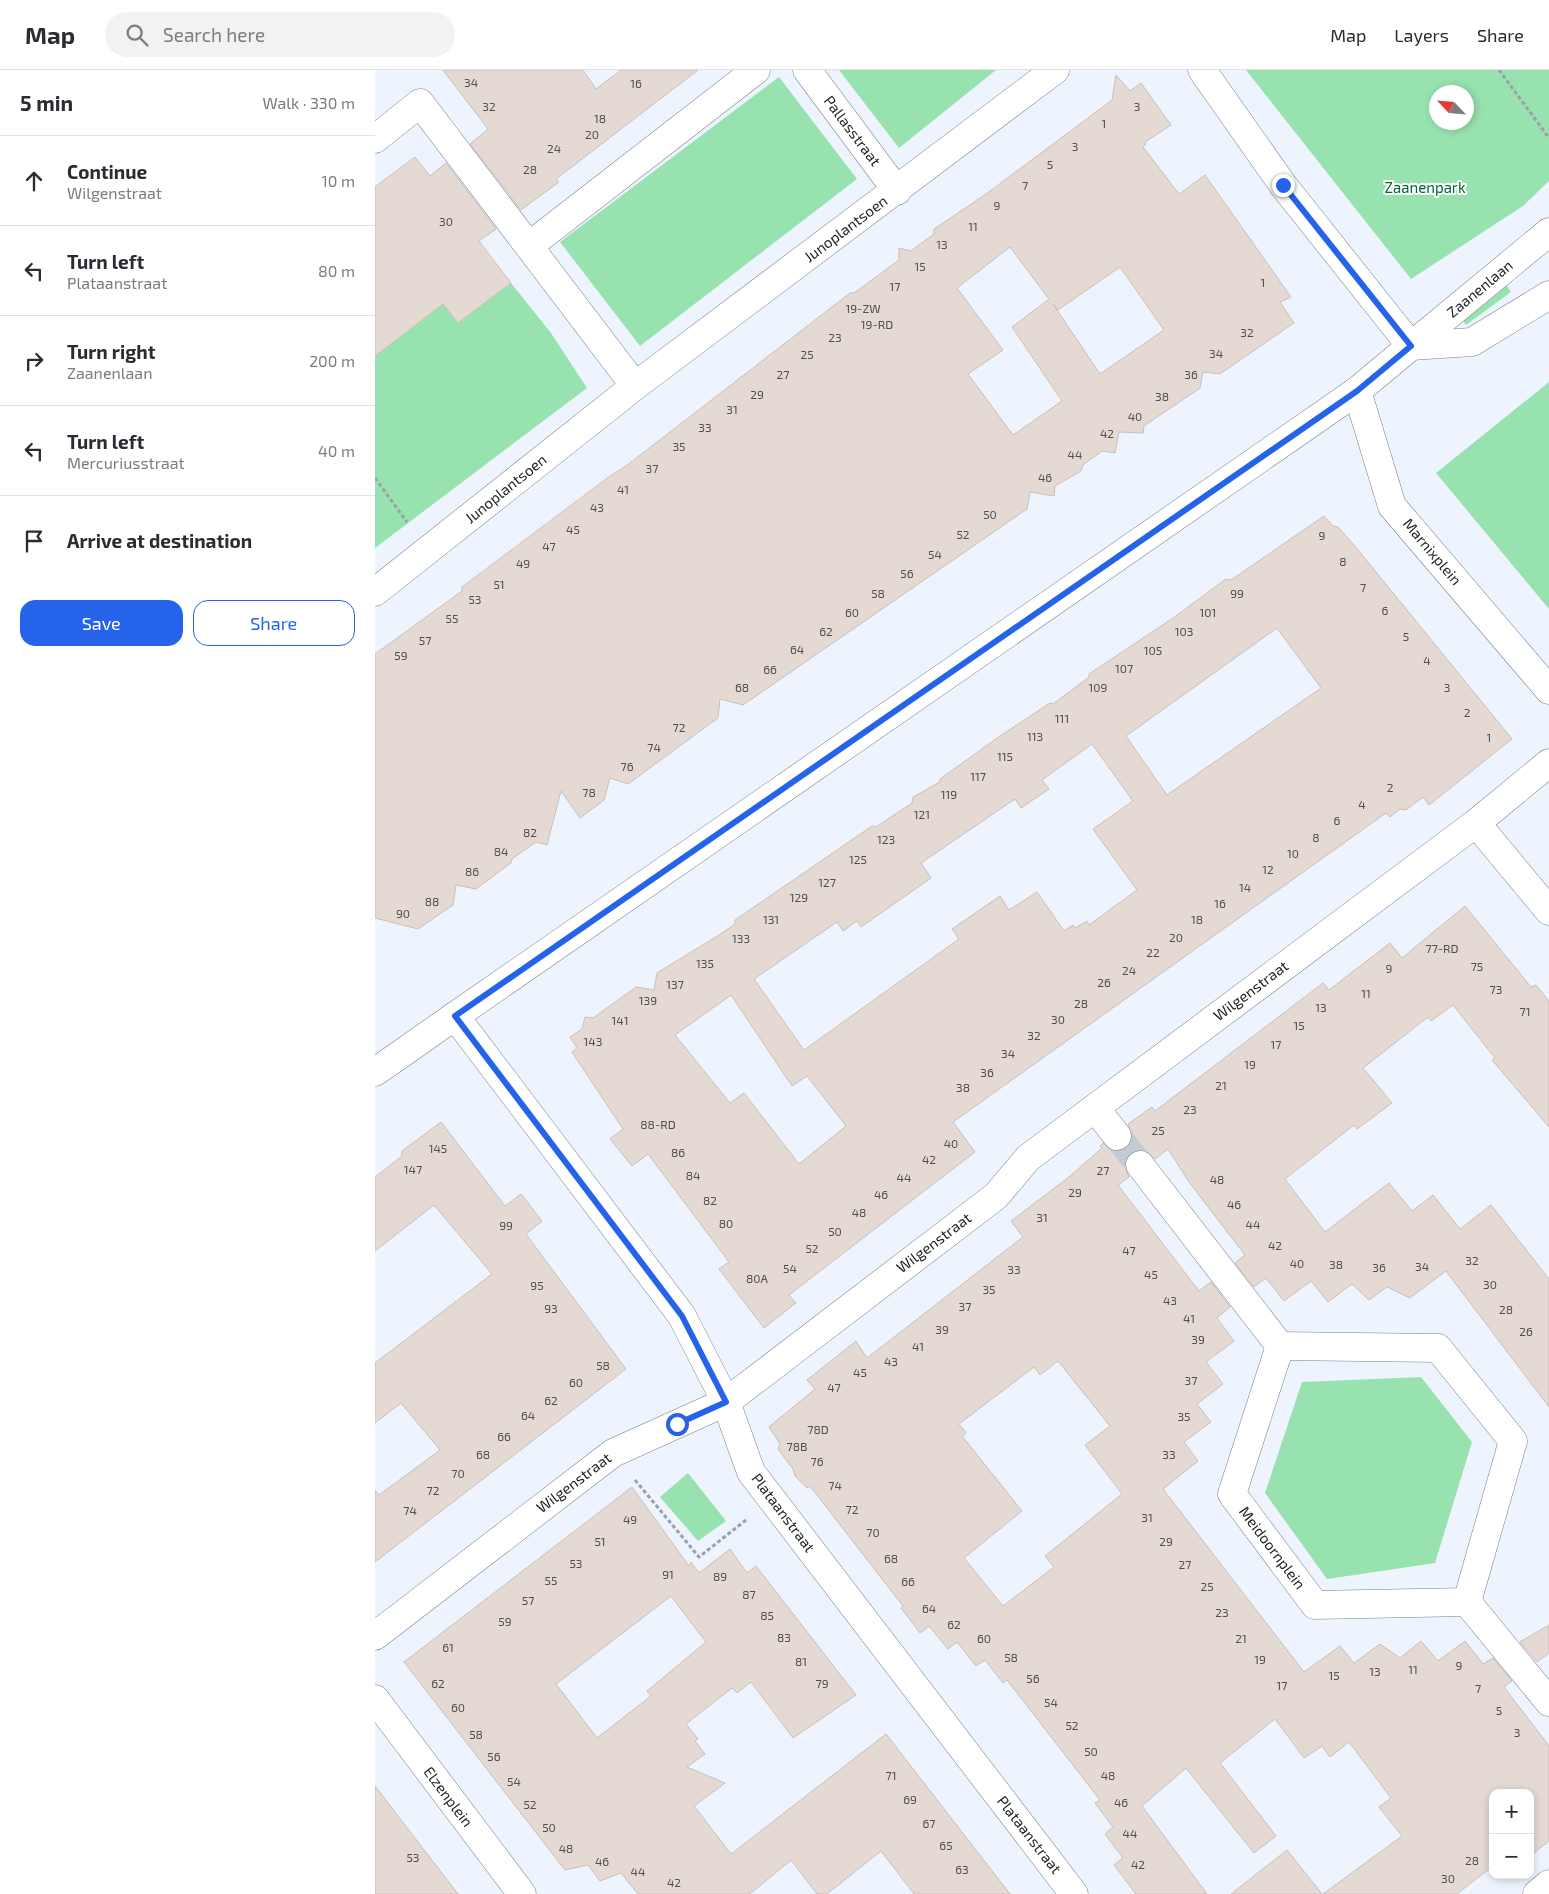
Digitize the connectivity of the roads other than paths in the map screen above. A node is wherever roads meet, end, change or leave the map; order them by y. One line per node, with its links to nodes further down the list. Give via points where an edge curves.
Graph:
1 (756, 70): 8 (street)
2 (807, 70): 6 (street, Pallasstraat)
3 (1055, 70): 6 (street, Junoplantsoen)
4 (1202, 70): 10 (street, via 1283,185)
5 (375, 139): 8 (street, via 420,103)
6 (897, 191): 11 (street, Junoplantsoen)
7 (1549, 232): 10 (street, Zaanenlaan)
8 (529, 246): 11 (street)
9 (1549, 295): 10 (street, Zaanenlaan, via 1472,342)
10 (1411, 346): 12 (street, Zaanenlaan)
11 (635, 386): 13 (street, Junoplantsoen)
12 (1357, 391): 14 (street, Marnixplein, via 1392,506); 18 (street, Zaanenlaan)
13 (375, 592)
14 (1549, 690)
15 (1549, 764): 16 (street)
16 (1476, 823): 17 (street); 20 (street, Wilgenstraat)
17 (1549, 911)
18 (455, 1016): 19 (street, Zaanenlaan); 24 (street, Plataanstraat, via 682,1316)
19 (375, 1072)
20 (1095, 1108): 21 (street); 24 (street, Wilgenstraat, via 1028,1158 996,1196)
21 (1117, 1136)
22 (1140, 1165): 23 (street)
23 (1280, 1346): 25 (street, via 1438,1348 1513,1440); 25 (street, Meidoornplein, via 1232,1494 1315,1606)
24 (726, 1402): 26 (street, Wilgenstraat, via 613,1452); 31 (street, Plataanstraat, via 751,1472)
25 (1467, 1602): 28 (street)
26 (375, 1636)
27 (375, 1699): 30 (street, Elzenplein)
28 (1549, 1702)
29 (1549, 1884): 32 (street)
30 (522, 1894)
31 (1074, 1894)
32 (1537, 1894)

